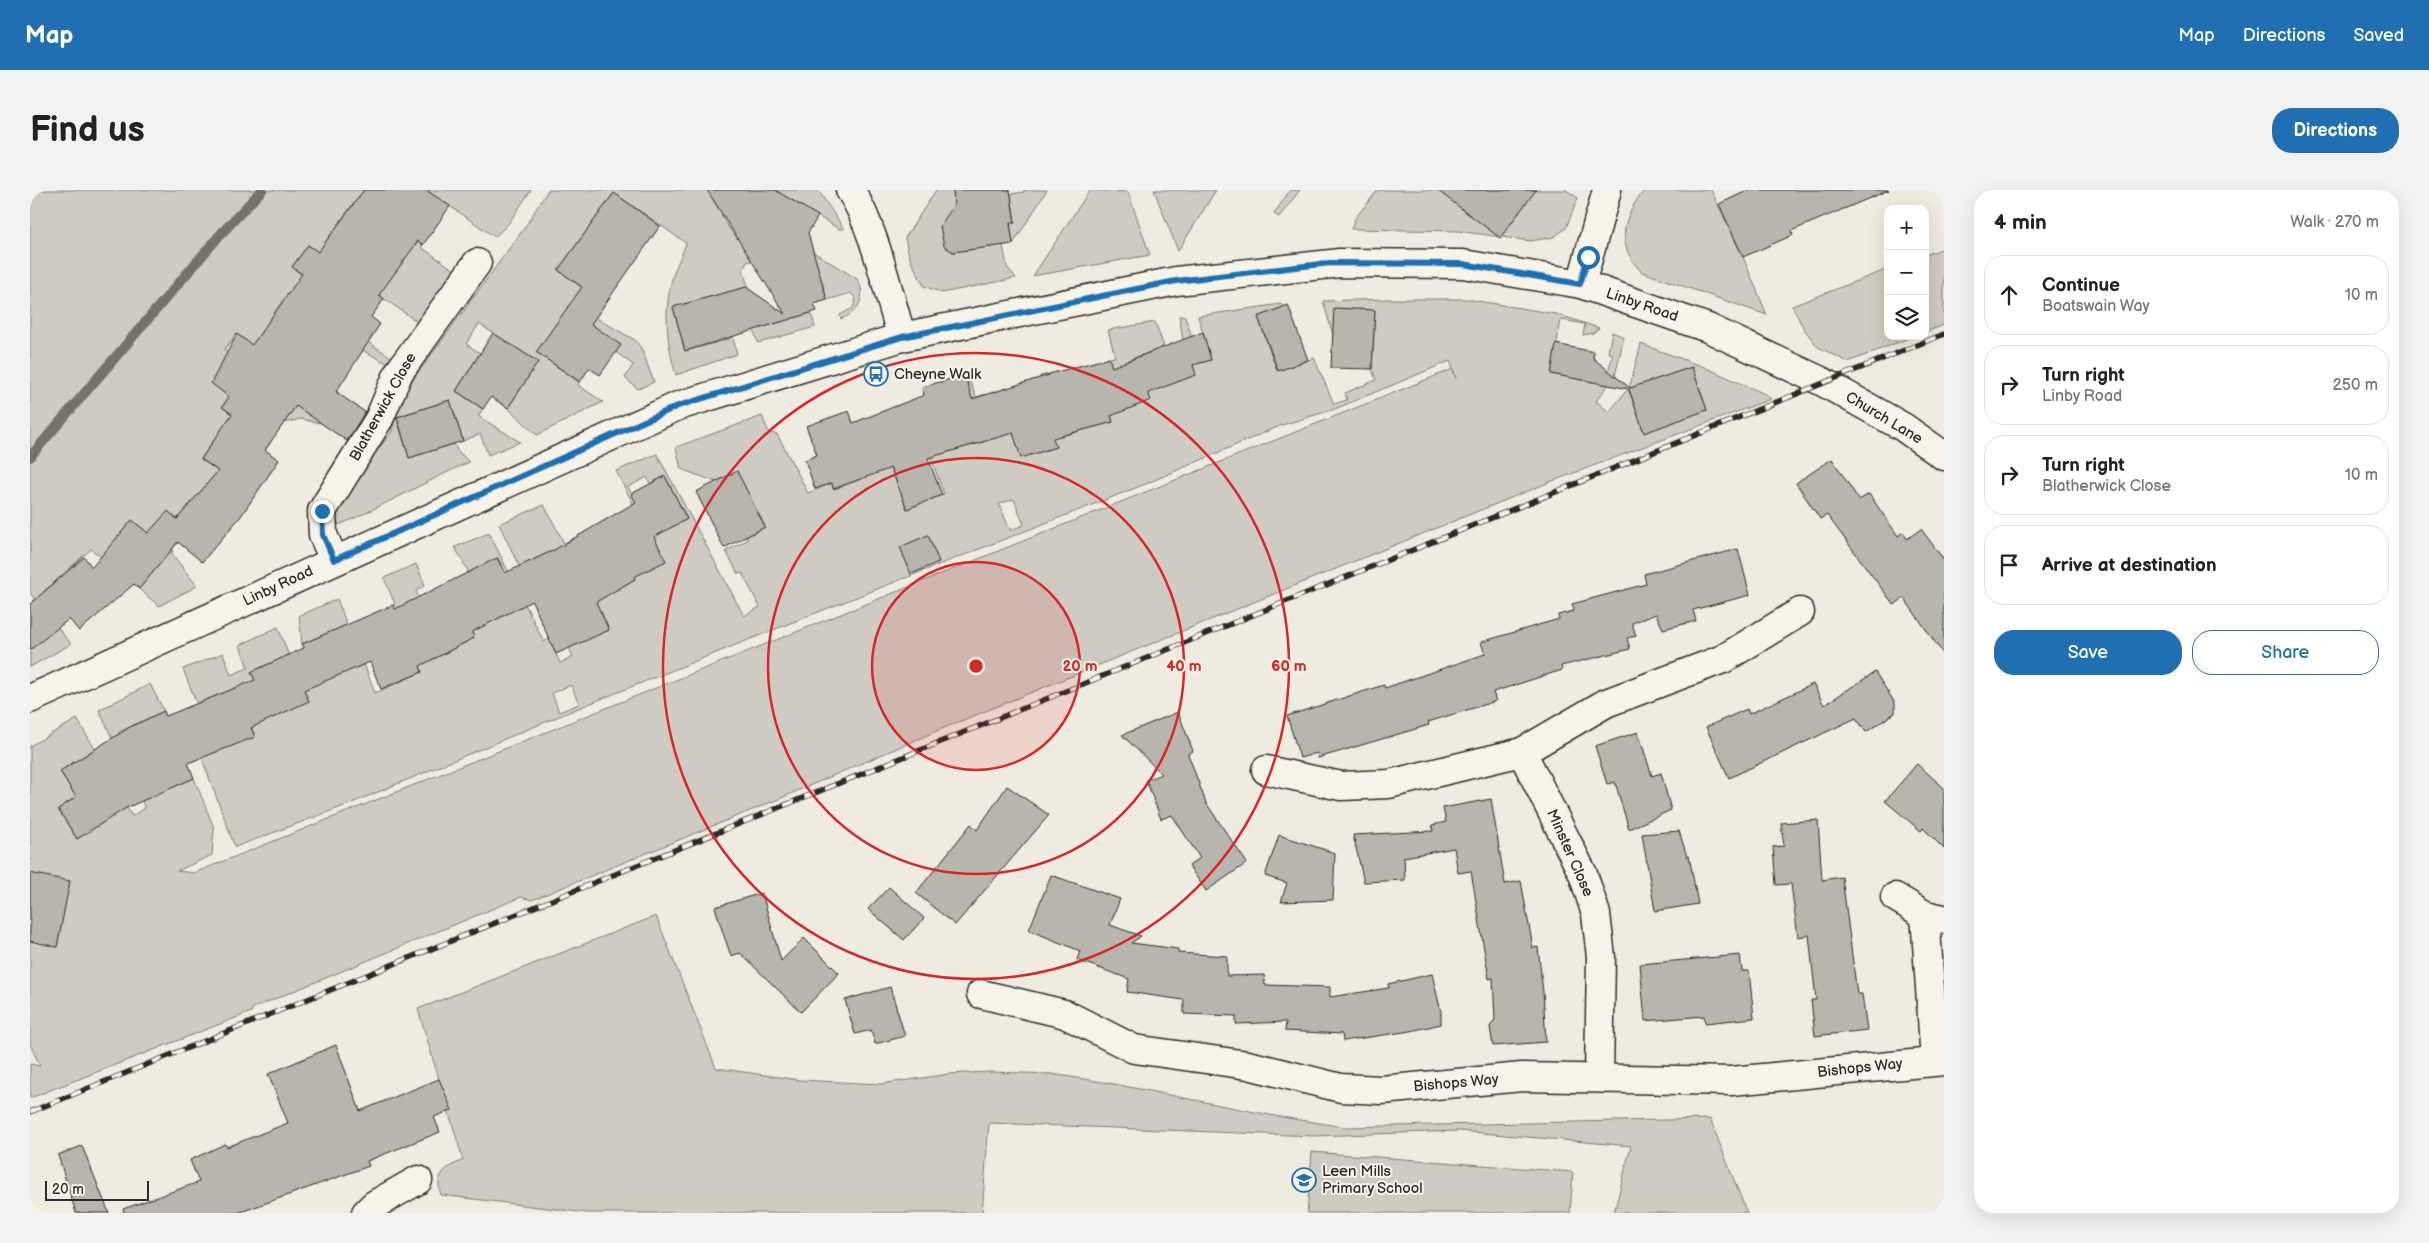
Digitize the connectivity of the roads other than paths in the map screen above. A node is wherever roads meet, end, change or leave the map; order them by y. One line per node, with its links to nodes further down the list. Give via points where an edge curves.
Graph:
1 (850, 190): 5 (street, via 858,201 872,240)
2 (1607, 190): 4 (street)
3 (477, 263): 8 (street, Blatherwick Close, via 400,372 379,419 322,511 323,535)
4 (1580, 284): 5 (street, Linby Road, via 1463,264 1330,263 1176,281); 6 (street, Linby Road, via 1708,328)
5 (902, 337): 8 (street, Linby Road, via 678,406)
6 (1823, 382): 7 (street, Church Lane, via 1904,427)
7 (1944, 456)
8 (334, 560): 10 (street, Linby Road)
9 (1800, 612): 11 (street, via 1723,659 1606,703)
10 (30, 699)
11 (1522, 752): 12 (street, via 1389,784 1342,786); 17 (street, Minster Close, via 1583,874 1596,914 1602,957)
12 (1266, 770)
13 (1895, 897): 14 (street)
14 (1934, 917): 16 (street)
15 (981, 994): 17 (street, Bishops Way, via 1065,1014 1134,1048 1248,1065 1341,1088 1381,1090 1522,1077)
16 (1940, 1061): 17 (street, Bishops Way, via 1730,1081)
17 (1599, 1078)
18 (418, 1180): 19 (street)
19 (366, 1213)

